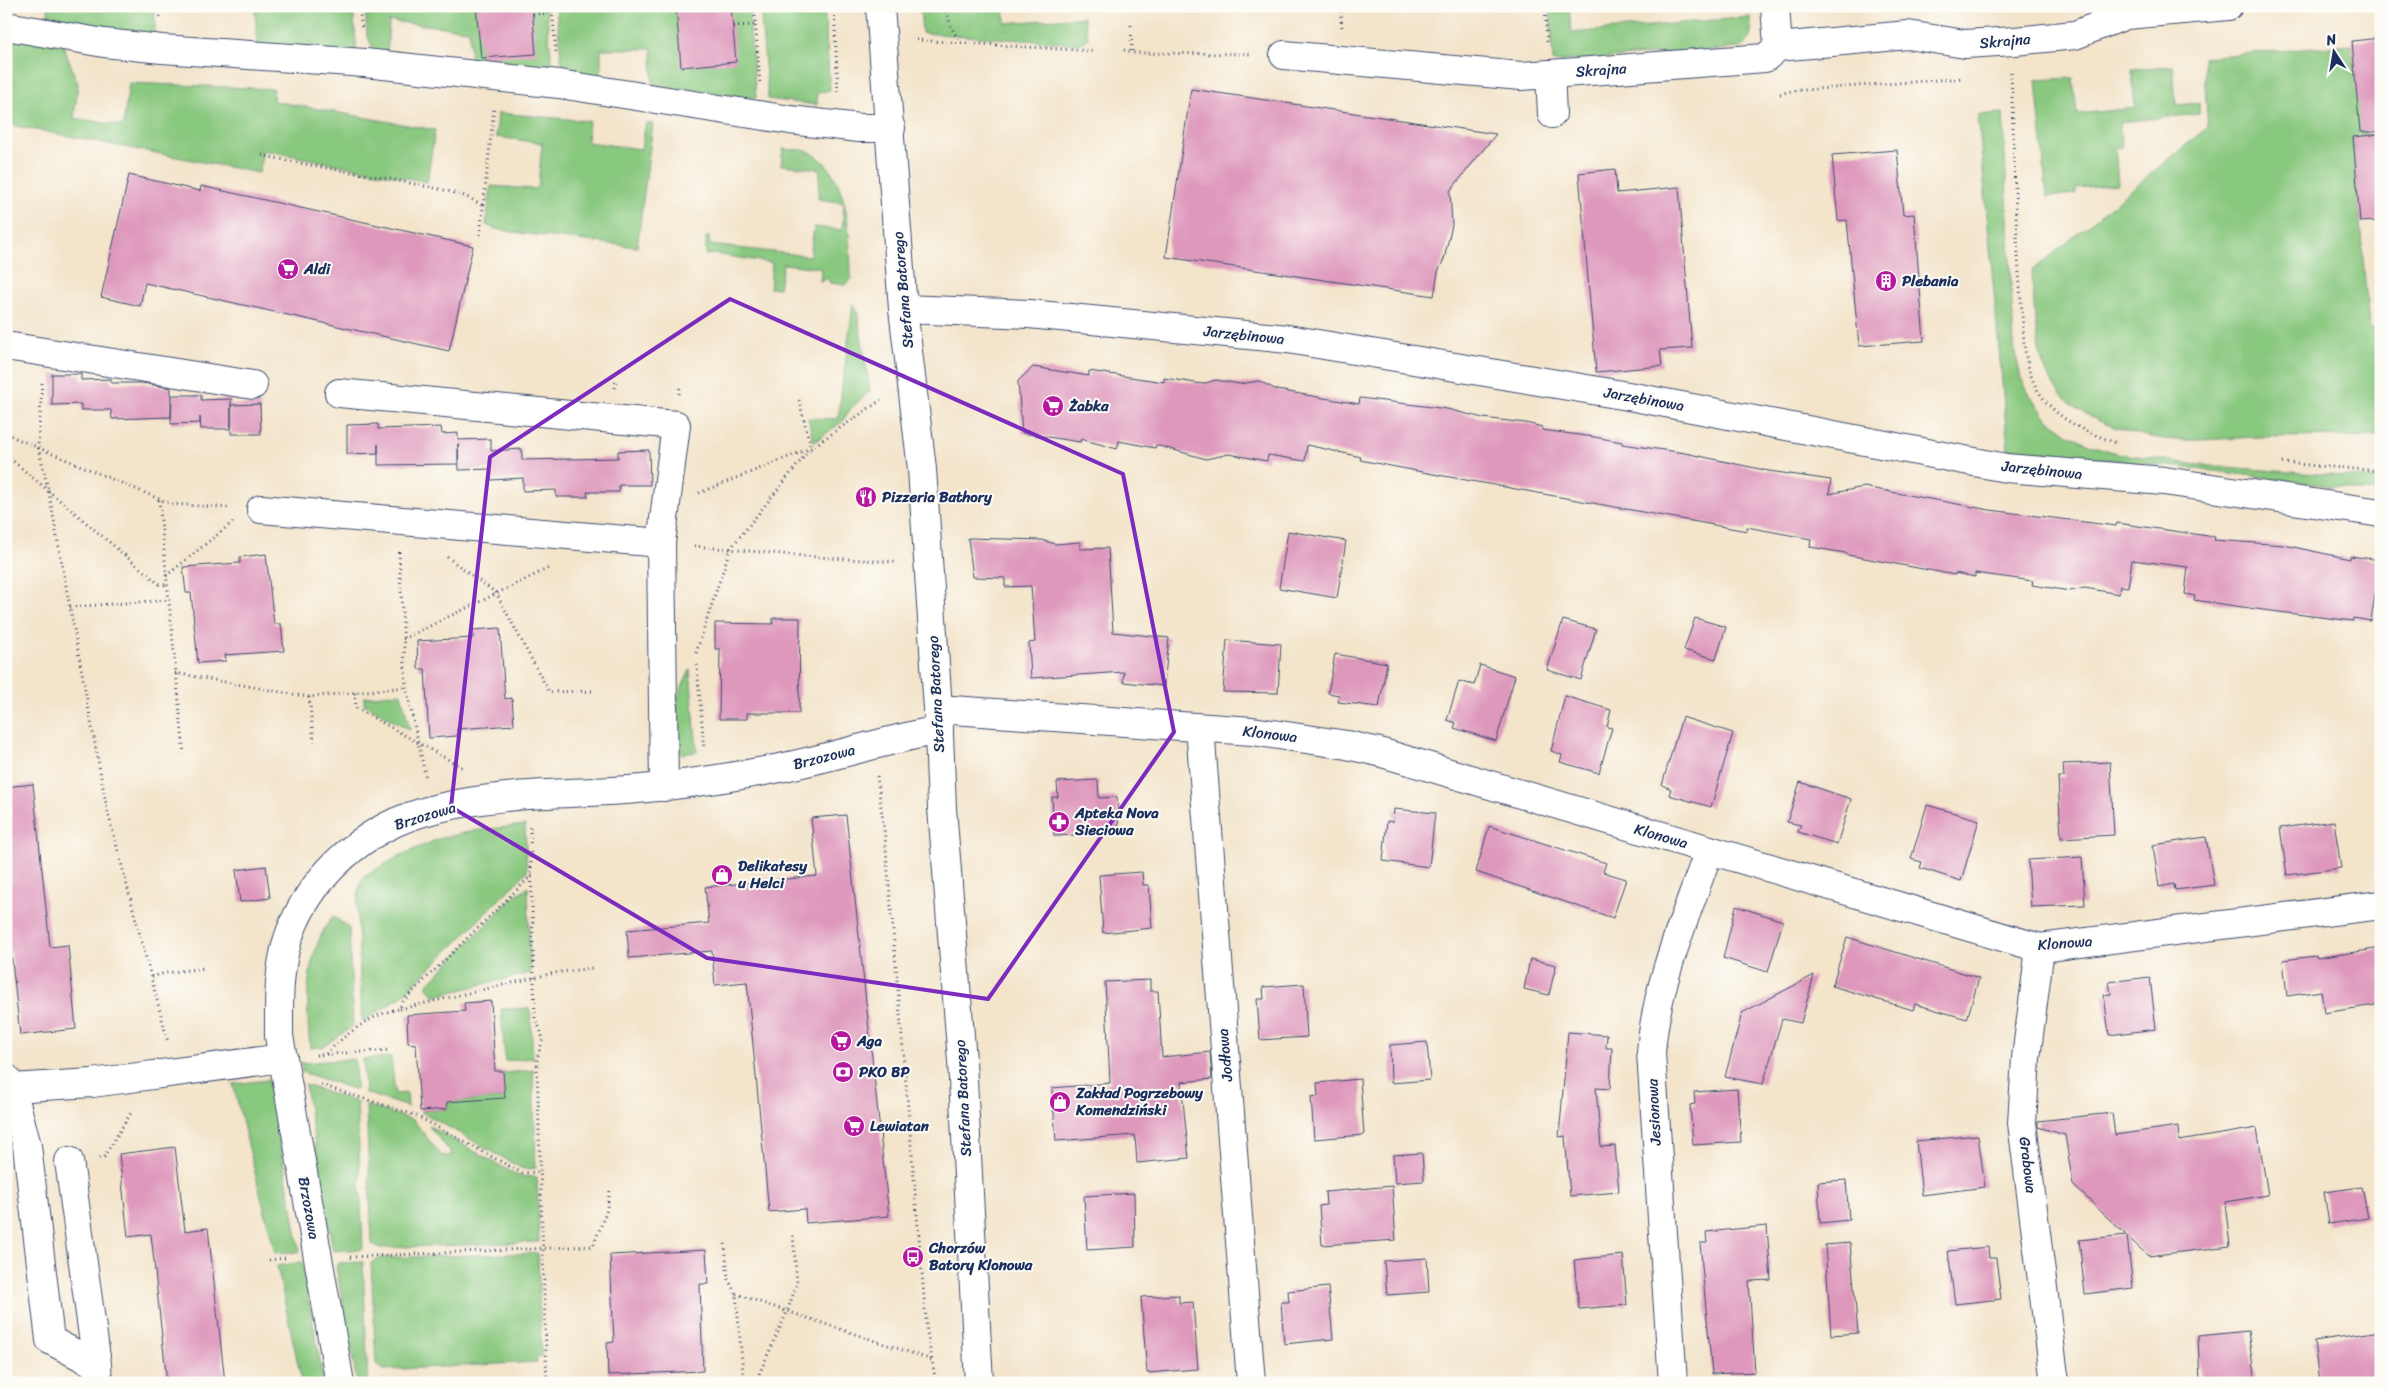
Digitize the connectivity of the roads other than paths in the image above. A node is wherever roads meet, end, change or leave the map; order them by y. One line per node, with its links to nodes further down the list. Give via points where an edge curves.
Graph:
1 (880, 6): 9 (street, Stefana Batorego)
2 (1775, 6): 5 (street)
3 (2228, 6): 5 (street, Skrajna, via 2126,16 2075,35 2025,40 1965,44 1908,35)
4 (6, 26): 9 (street, via 104,43 365,62 559,84 763,117 859,128)
5 (1778, 47): 7 (street, Skrajna, via 1765,58)
6 (1284, 55): 7 (street, Skrajna, via 1521,76)
7 (1548, 62): 8 (street)
8 (1552, 114)
9 (890, 128): 10 (street, Stefana Batorego)
10 (904, 309): 15 (street, Jarzębinowa, via 1029,314 1288,339 1634,397 2006,468 2164,481); 17 (street, Stefana Batorego, via 922,469)
11 (6, 346): 12 (street)
12 (253, 385)
13 (339, 393): 16 (street, via 676,425)
14 (256, 509): 16 (street)
15 (2381, 513)
16 (661, 543): 19 (street)
17 (938, 720): 18 (street, Klonowa); 19 (street, Brzozowa, via 765,771); 28 (street, Stefana Batorego, via 962,1061)
18 (1200, 728): 20 (street, Klonowa, via 1304,738 1379,752); 29 (street, Jodłowa)
19 (664, 787): 23 (street, Brzozowa, via 516,796 473,802 397,822 371,836 346,854 318,882 298,913 287,944 279,984 279,1036)
20 (1709, 850): 22 (street, Klonowa); 30 (street, Jesionowa, via 1664,976 1654,1020 1651,1053)
21 (2381, 905): 22 (street, Klonowa)
22 (2040, 948): 31 (street, Grabowa, via 2026,1058 2022,1123)
23 (283, 1058): 24 (street, via 92,1083); 27 (street, Brzozowa)
24 (9, 1083): 26 (street, via 27,1146 50,1340)
25 (69, 1161): 26 (street)
26 (98, 1374)
27 (340, 1383)
28 (979, 1383)
29 (1251, 1383)
30 (1673, 1383)
31 (2055, 1383)

